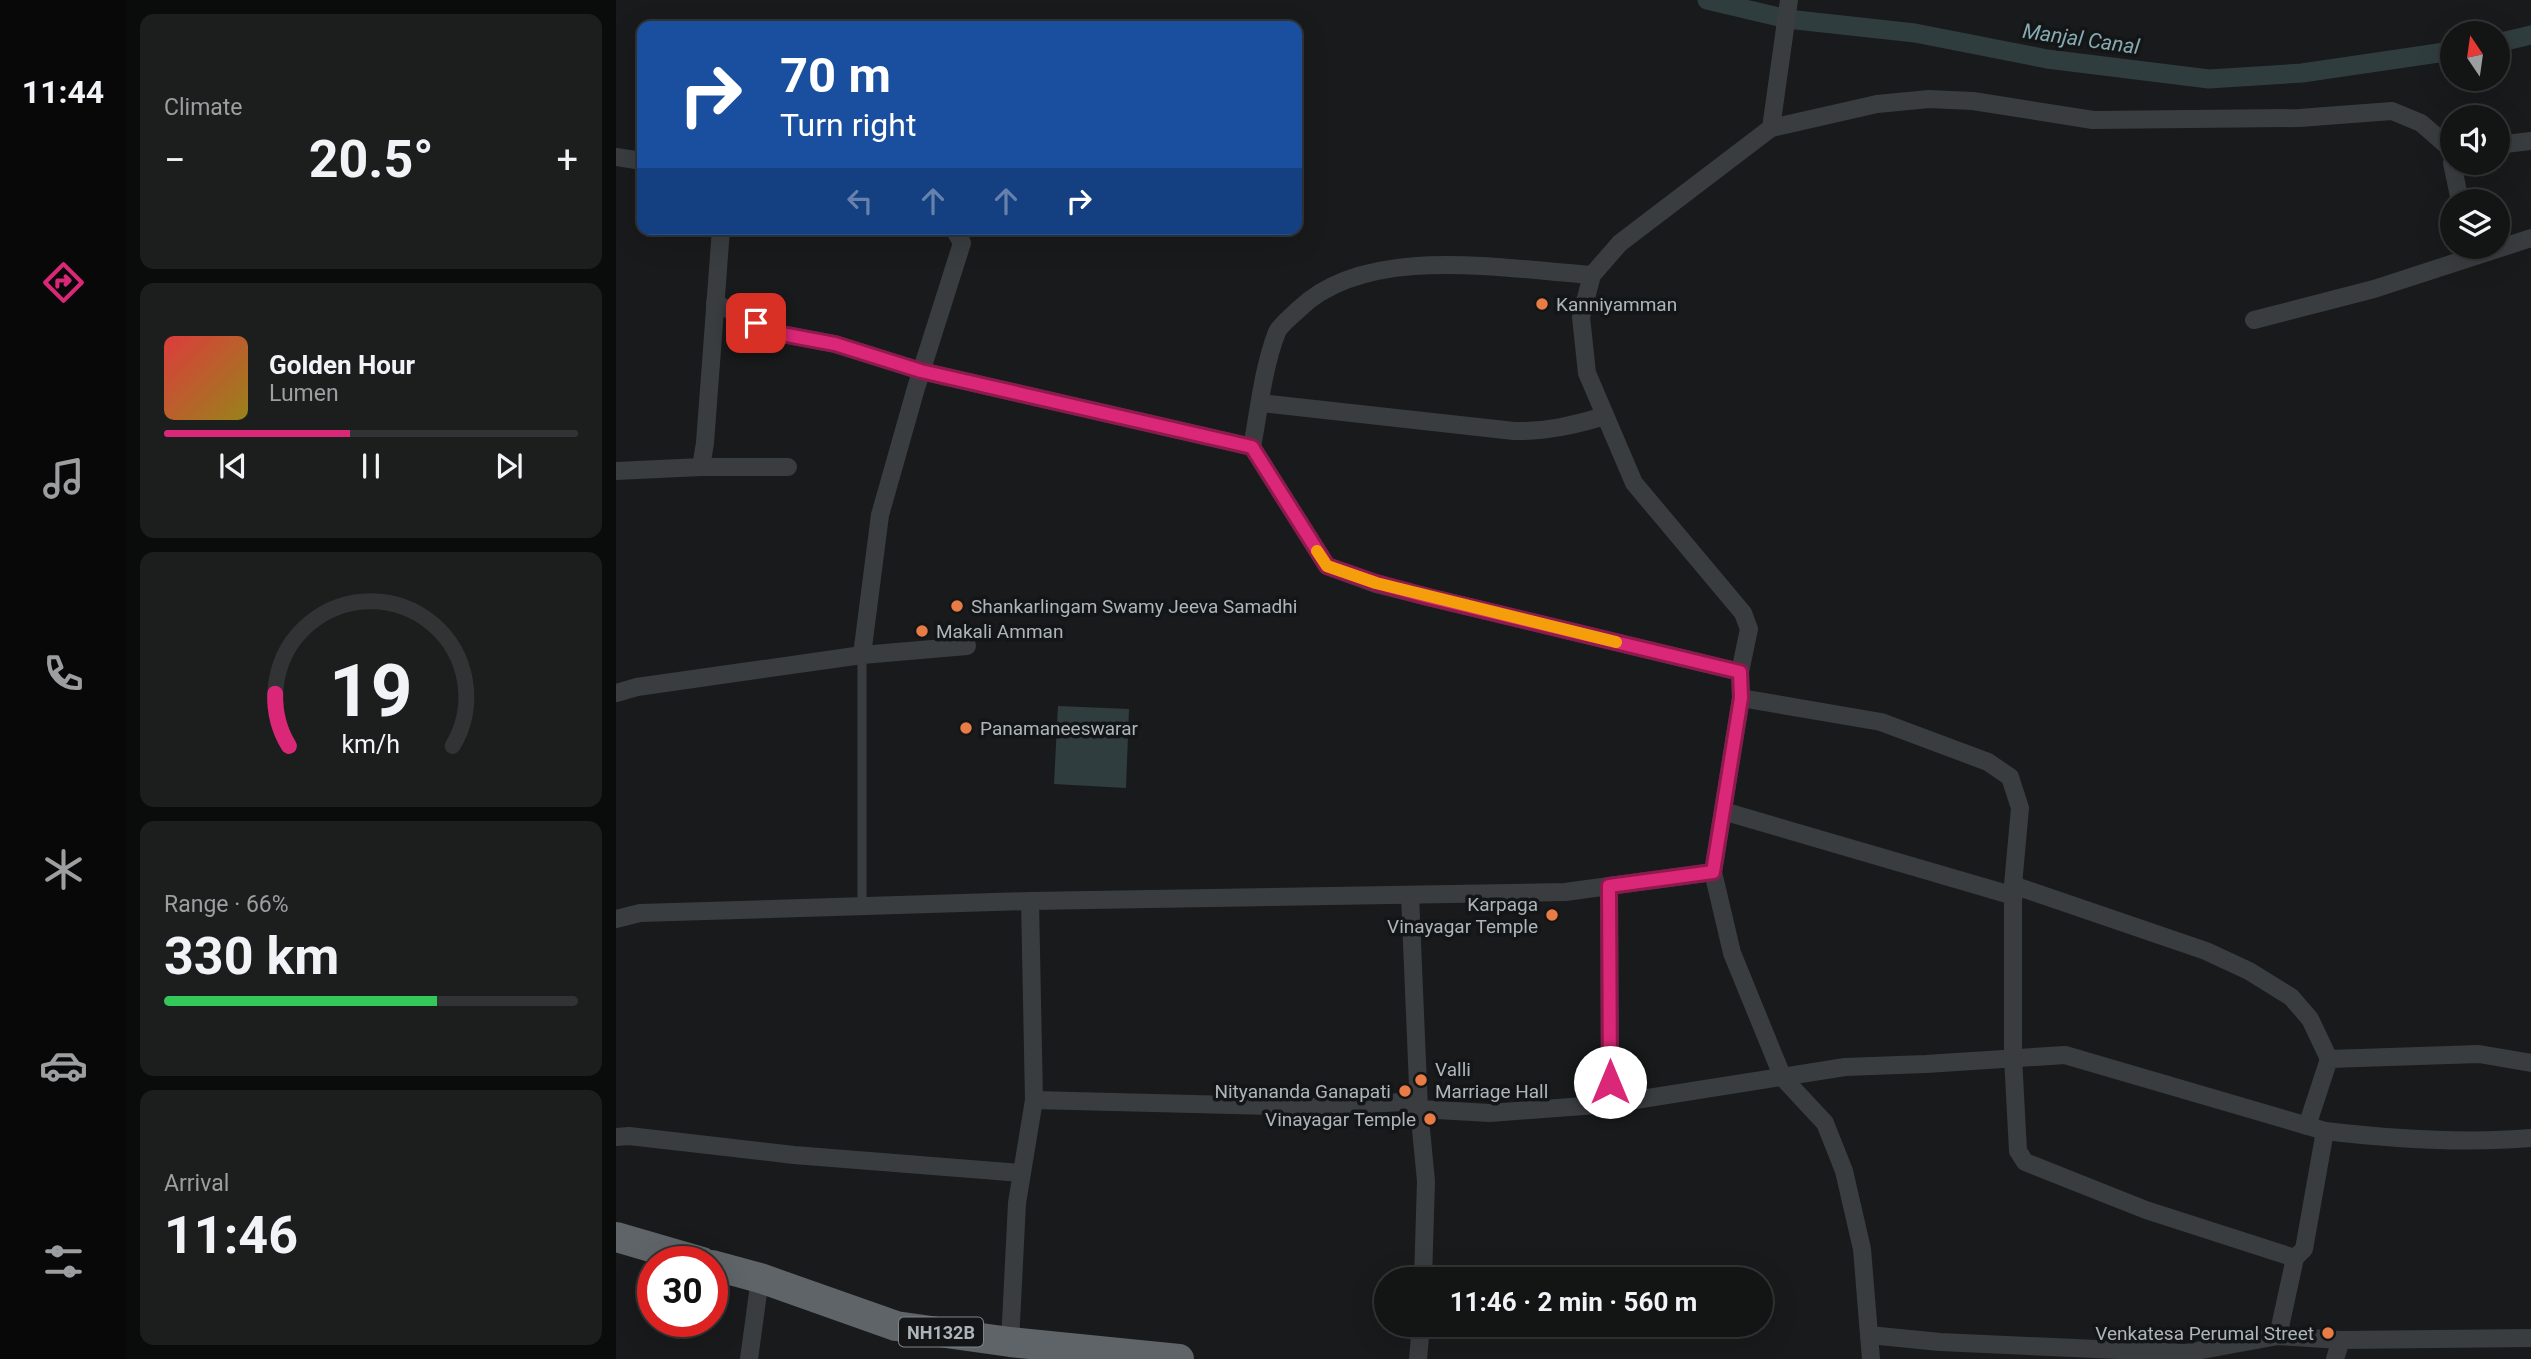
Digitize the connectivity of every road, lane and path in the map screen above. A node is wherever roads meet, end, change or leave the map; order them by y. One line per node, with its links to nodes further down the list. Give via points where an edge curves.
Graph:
1 (1789, 0): 2 (street)
2 (1771, 128): 5 (street, via 1877,104 1929,99 2093,120 2299,118 2392,110 2421,123); 13 (street, via 1619,243)
3 (2531, 141): 4 (street)
4 (2510, 143)
5 (2440, 144)
6 (616, 157): 7 (street)
7 (637, 160)
8 (721, 235): 14 (street)
9 (957, 235): 16 (street, via 962,243)
10 (2531, 239): 11 (street)
11 (2510, 244)
12 (2454, 259): 15 (street, via 2374,289)
13 (1592, 275): 17 (street, via 1428,264 1384,268 1330,287 1312,297 1278,330); 18 (street, via 1581,317 1587,373)
14 (715, 303): 16 (street, via 776,333 835,344); 20 (street)
15 (2254, 320)
16 (921, 371): 19 (street); 24 (street, via 880,515)
17 (1261, 403): 18 (street, via 1539,432); 19 (street)
18 (1605, 416): 25 (street, via 1633,483 1743,613 1749,629)
19 (1252, 447): 25 (street, via 1327,566 1428,597)
20 (701, 467): 21 (street); 22 (street)
21 (788, 467)
22 (616, 471)
23 (967, 646): 24 (street)
24 (862, 655): 26 (street); 34 (lane)
25 (1740, 672): 27 (street)
26 (616, 693)
27 (1741, 698): 28 (street); 31 (street, via 1881,722 1988,762 2010,777 2020,807)
28 (1723, 811): 29 (street); 31 (street)
29 (1713, 872): 30 (street); 39 (street, via 1732,953)
30 (1609, 886): 32 (street, via 1565,892); 41 (street)
31 (2014, 890): 36 (street); 37 (street, via 2206,951 2249,971 2291,998 2310,1019)
32 (1410, 895): 33 (street); 42 (street)
33 (1030, 901): 34 (street); 40 (street)
34 (862, 906): 35 (street, via 640,914)
35 (616, 919)
36 (2013, 1057): 39 (street, via 1845,1067); 43 (street, via 2065,1055); 50 (street, via 2018,1151 2025,1162 2146,1210)
37 (2329, 1059): 38 (street, via 2479,1054); 43 (street)
38 (2531, 1063)
39 (1783, 1078): 41 (street); 54 (street, via 1825,1123 1844,1171 1862,1248)
40 (1034, 1100): 42 (street, via 1311,1107 1403,1102); 47 (street)
41 (1610, 1104): 42 (street, via 1490,1113)
42 (1419, 1109): 51 (street, via 1426,1181)
43 (2307, 1126): 44 (street)
44 (2325, 1131): 46 (street, via 2445,1141); 50 (street, via 2304,1250)
45 (616, 1137): 47 (street)
46 (2531, 1138)
47 (1022, 1173): 59 (street)
48 (616, 1237): 49 (highway)
49 (647, 1246)
50 (2295, 1258): 55 (street)
51 (1423, 1267)
52 (728, 1269): 53 (highway, NH132B)
53 (760, 1278): 59 (highway, NH132B, via 896,1325); 60 (street)
54 (1869, 1335): 55 (street, via 2185,1353); 63 (street)
55 (2278, 1336): 58 (street)
56 (1420, 1337): 62 (street)
57 (2531, 1338): 58 (street)
58 (2341, 1340): 64 (street)
59 (1010, 1342): 61 (highway, NH132B)
60 (749, 1359)
61 (1179, 1359)
62 (1418, 1359)
63 (1871, 1359)
64 (2335, 1359)

